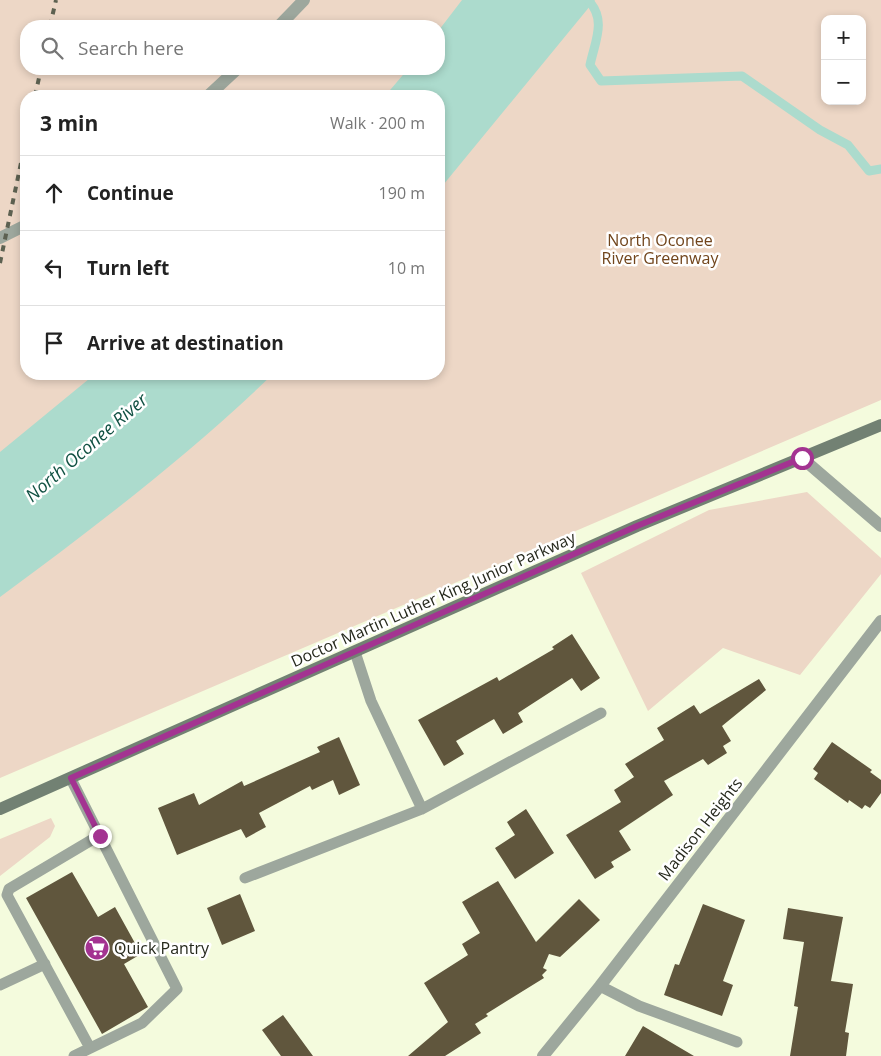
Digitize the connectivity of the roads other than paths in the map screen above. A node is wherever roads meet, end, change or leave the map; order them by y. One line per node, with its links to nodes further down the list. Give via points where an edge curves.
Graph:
1 (304, 0): 2 (street)
2 (285, 20)
3 (231, 75): 4 (street)
4 (214, 90)
5 (20, 228): 6 (street)
6 (0, 238)
7 (881, 425): 8 (main road, Doctor Martin Luther King Junior Parkway)
8 (802, 458): 9 (street); 11 (main road, Doctor Martin Luther King Junior Parkway, via 637,526)
9 (881, 526)
10 (881, 621): 20 (street, Madison Heights)
11 (355, 652): 13 (main road, Doctor Martin Luther King Junior Parkway); 15 (lane, via 371,701)
12 (601, 714): 15 (lane)
13 (71, 778): 14 (main road, Doctor Martin Luther King Junior Parkway); 16 (lane)
14 (0, 809)
15 (422, 809): 17 (lane)
16 (100, 836): 18 (lane, via 9,889 8,895); 22 (lane, via 177,989 142,1023)
17 (245, 878)
18 (45, 964): 19 (lane); 22 (lane)
19 (0, 986)
20 (600, 986): 21 (lane, via 640,1006); 24 (street, Madison Heights)
21 (737, 1042)
22 (90, 1048): 23 (lane)
23 (74, 1056)
24 (543, 1056)

